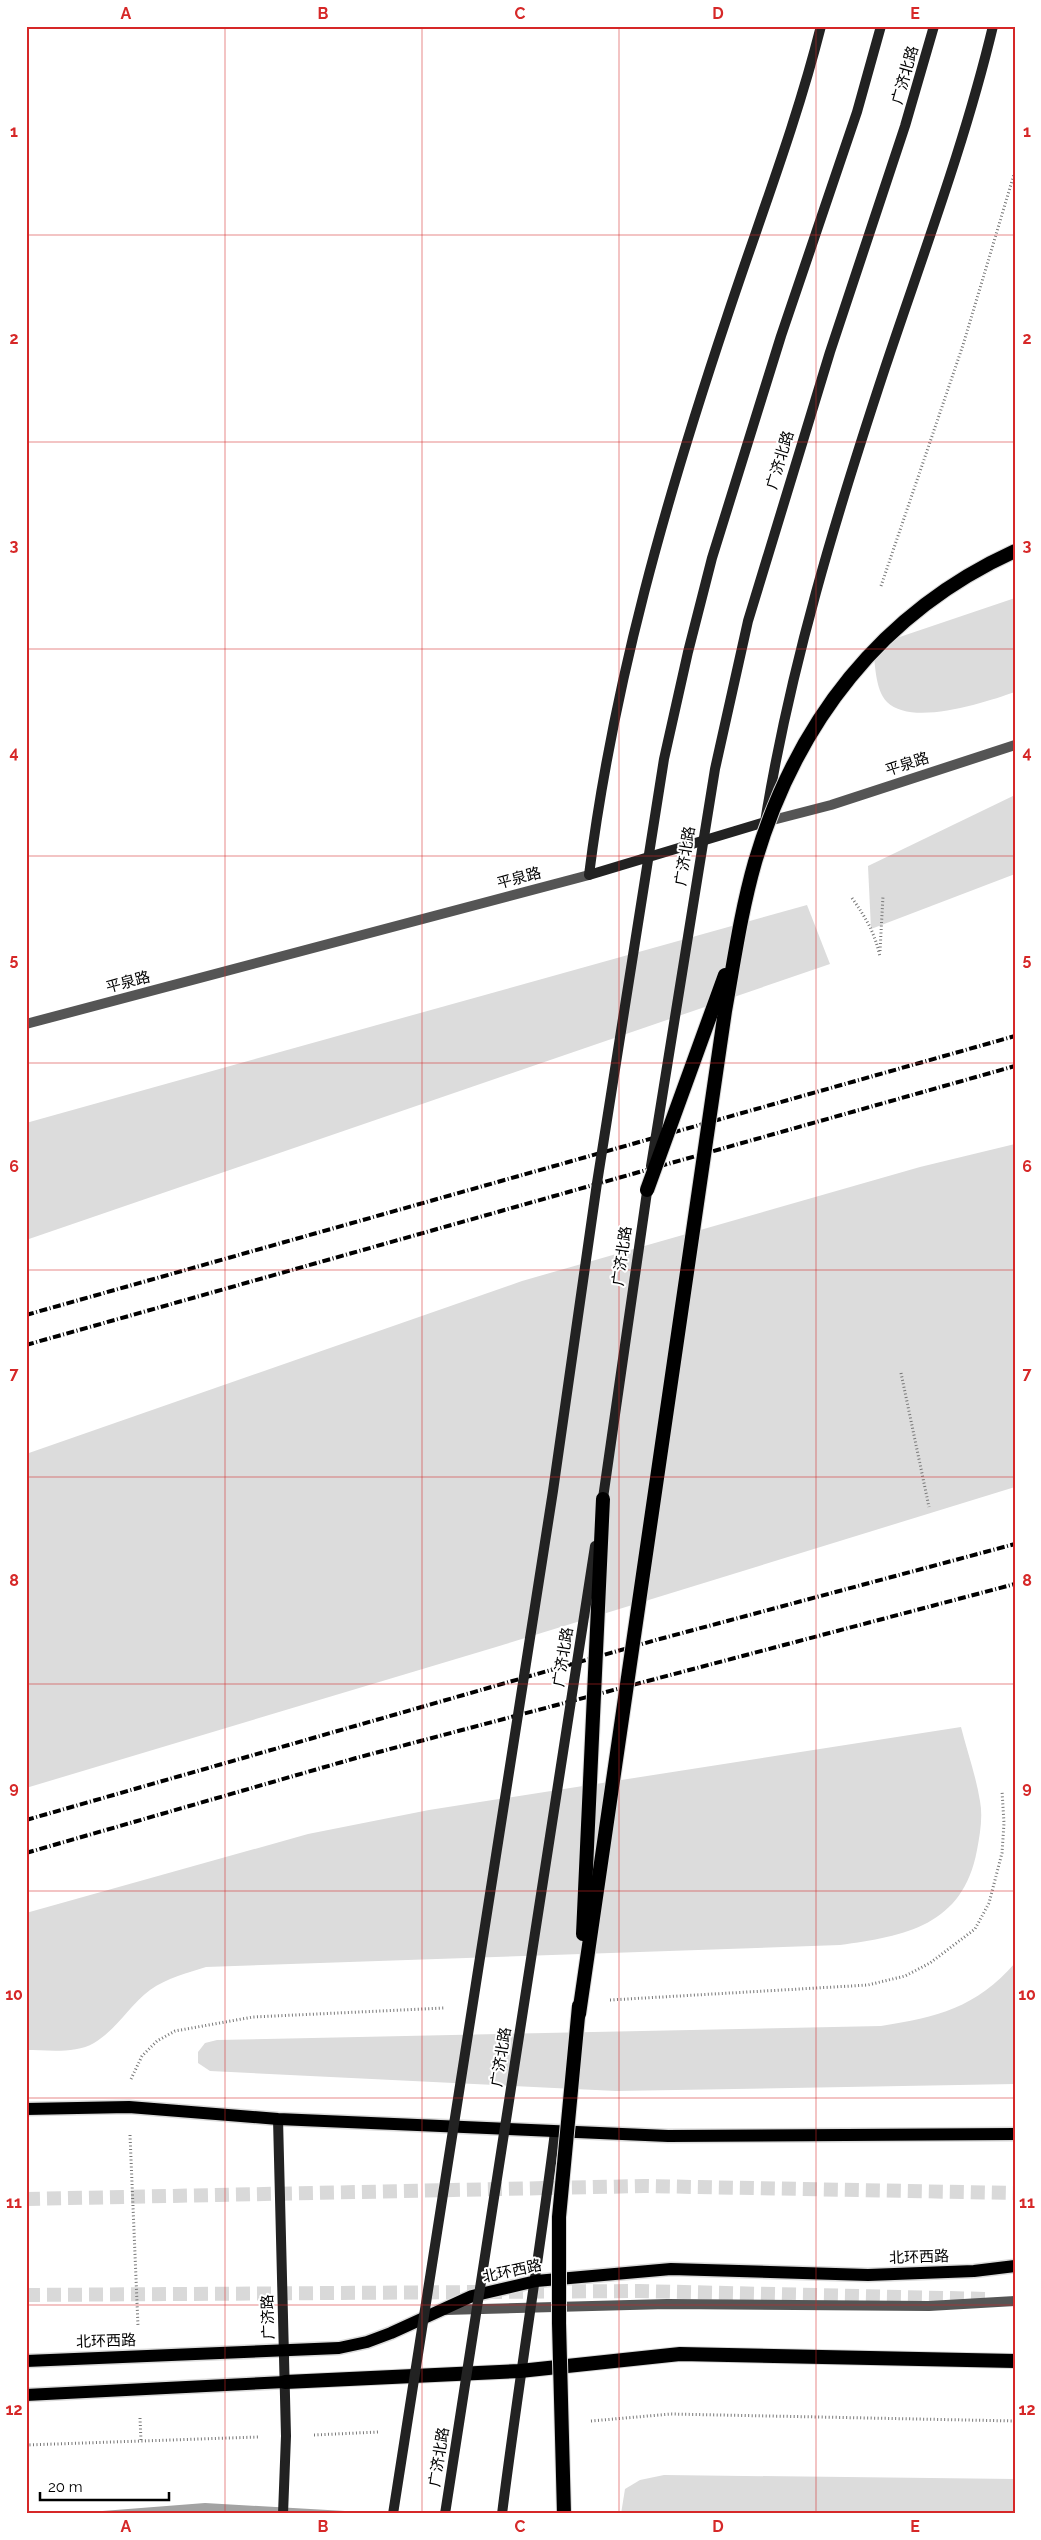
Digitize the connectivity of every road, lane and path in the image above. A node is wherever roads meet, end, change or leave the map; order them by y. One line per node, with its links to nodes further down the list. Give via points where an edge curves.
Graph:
1 (821, 26): 10 (main road, via 802,94 726,318 654,551 608,748)
2 (881, 26): 45 (main road, bridge, via 857,112 781,336 712,558 664,759)
3 (934, 26): 15 (main road, 广济北路, bridge, via 906,126 830,352 748,621 715,769)
4 (993, 26): 9 (main road, via 961,144 830,544 794,677)
5 (1015, 171): 7 (path, via 963,345)
6 (1015, 550): 13 (highway, bridge, via 975,571 906,619 863,660 830,703 799,753 772,813 755,864)
7 (881, 586)
8 (1015, 745): 9 (street, 平泉路, via 831,805)
9 (765, 822): 10 (main road, 平泉路)
10 (589, 875): 14 (street, 平泉路)
11 (883, 896): 12 (path, via 880,957 870,922)
12 (852, 898)
13 (738, 940): 15 (highway, bridge); 19 (highway, bridge)
14 (26, 1024)
15 (647, 1190): 17 (main road, 广济北路, bridge)
16 (901, 1373): 18 (path)
17 (603, 1499): 19 (highway, bridge); 46 (main road, 广济北路, bridge)
18 (929, 1507)
19 (579, 2014): 48 (highway, bridge, via 559,2217)
20 (129, 2107): 21 (main road); 22 (main road); 31 (path)
21 (26, 2108)
22 (278, 2119): 23 (main road); 30 (main road, 广济路)
23 (555, 2132): 24 (main road, via 668,2136); 26 (main road)
24 (1015, 2134)
25 (1015, 2266): 26 (main road, 北环西路, via 868,2275 671,2269)
26 (536, 2281): 28 (main road); 29 (main road, 北环西路, via 472,2296)
27 (1015, 2301): 28 (street, via 929,2306 667,2304)
28 (529, 2307): 29 (street); 34 (main road)
29 (436, 2311): 30 (main road, 北环西路, via 367,2342 339,2348)
30 (284, 2351): 31 (main road, 北环西路); 35 (main road, 广济路)
31 (139, 2355): 32 (main road, 北环西路)
32 (26, 2361)
33 (1015, 2361): 34 (highway, via 680,2354)
34 (520, 2371): 35 (highway); 47 (main road)
35 (285, 2382): 36 (main road); 41 (main road, 广济路)
36 (140, 2389): 37 (main road); 42 (path)
37 (26, 2395)
38 (1015, 2421): 39 (path, via 670,2414)
39 (581, 2422)
40 (384, 2432): 41 (path)
41 (286, 2436): 42 (path); 44 (main road, 广济路)
42 (141, 2441): 43 (path)
43 (26, 2445)
44 (283, 2514)
45 (393, 2514)
46 (445, 2514)
47 (502, 2514)
48 (564, 2514)

